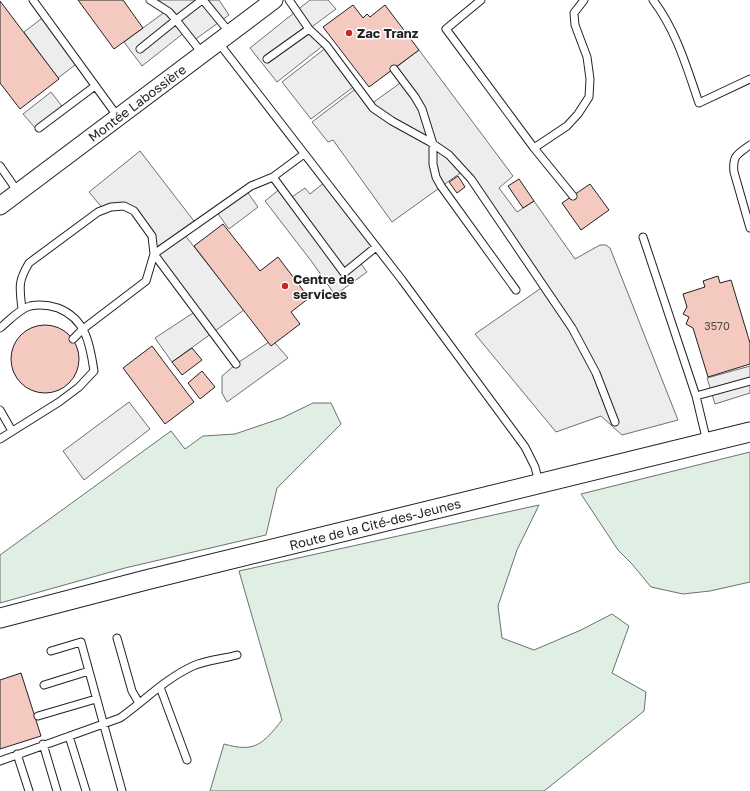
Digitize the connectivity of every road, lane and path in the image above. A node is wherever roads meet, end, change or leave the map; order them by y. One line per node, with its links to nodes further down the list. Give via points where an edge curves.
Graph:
1 (33, 0): 17 (lane)
2 (150, 0): 9 (lane)
3 (202, 0): 9 (lane); 11 (lane)
4 (274, 0): 11 (street, Montée Labossière)
5 (289, 0): 10 (lane)
6 (481, 0): 22 (lane, via 446,29)
7 (584, 0): 22 (lane, via 574,13 575,25 587,57 589,96 567,126)
8 (653, 0): 16 (lane, via 670,25 699,103)
9 (176, 20): 12 (lane); 13 (lane)
10 (309, 29): 14 (lane); 20 (lane, via 326,45 374,108)
11 (224, 37): 13 (street, Montée Labossière); 23 (lane)
12 (140, 49)
13 (202, 53): 18 (street, Montée Labossière)
14 (268, 59)
15 (394, 68): 20 (lane, via 422,109)
16 (750, 79)
17 (95, 86): 18 (lane); 19 (lane)
18 (118, 117): 26 (street, Montée Labossière)
19 (39, 128)
20 (433, 144): 33 (lane, via 433,164 441,186); 42 (lane, via 449,155 471,179 552,298 586,351)
21 (750, 145): 29 (lane, via 736,156 733,162)
22 (534, 148): 27 (lane)
23 (304, 154): 25 (lane); 31 (lane)
24 (0, 166): 26 (lane)
25 (273, 177): 31 (lane, via 344,272); 32 (lane, via 251,186)
26 (18, 192): 28 (street, Montée Labossière)
27 (573, 196)
28 (0, 206)
29 (750, 228)
30 (643, 237): 40 (lane)
31 (376, 247): 47 (lane, via 525,448 535,467)
32 (154, 254): 34 (lane, via 152,236 134,211 124,206 98,212 29,263 20,284); 36 (lane, via 146,281); 38 (lane)
33 (516, 290)
34 (22, 310): 35 (lane); 36 (lane, via 36,305 53,307 76,319)
35 (0, 328)
36 (83, 329): 37 (lane); 43 (lane, via 92,356 94,372 59,402)
37 (73, 339)
38 (236, 364)
39 (750, 381): 40 (lane)
40 (696, 396): 46 (lane)
41 (0, 410): 43 (lane)
42 (615, 422)
43 (12, 431): 45 (lane)
44 (750, 432): 46 (main road, Route de la Cité-des-Jeunes)
45 (0, 439)
46 (707, 443): 47 (main road, Route de la Cité-des-Jeunes)
47 (539, 484): 48 (main road, Route de la Cité-des-Jeunes)
48 (0, 618)
49 (117, 638): 56 (lane, via 132,691)
50 (51, 651): 52 (lane, via 81,642)
51 (237, 655): 54 (lane, via 193,666)
52 (89, 671): 53 (lane); 55 (lane)
53 (44, 685)
54 (160, 687): 56 (lane); 63 (lane)
55 (96, 699): 57 (lane); 58 (lane)
56 (139, 703): 58 (lane, via 120,718)
57 (38, 716)
58 (103, 724): 59 (lane); 67 (lane)
59 (69, 736): 60 (lane); 66 (lane)
60 (43, 744): 61 (lane); 65 (lane)
61 (17, 754): 62 (lane); 64 (lane)
62 (0, 760)
63 (186, 760)
64 (29, 791)
65 (57, 791)
66 (86, 791)
67 (122, 791)

